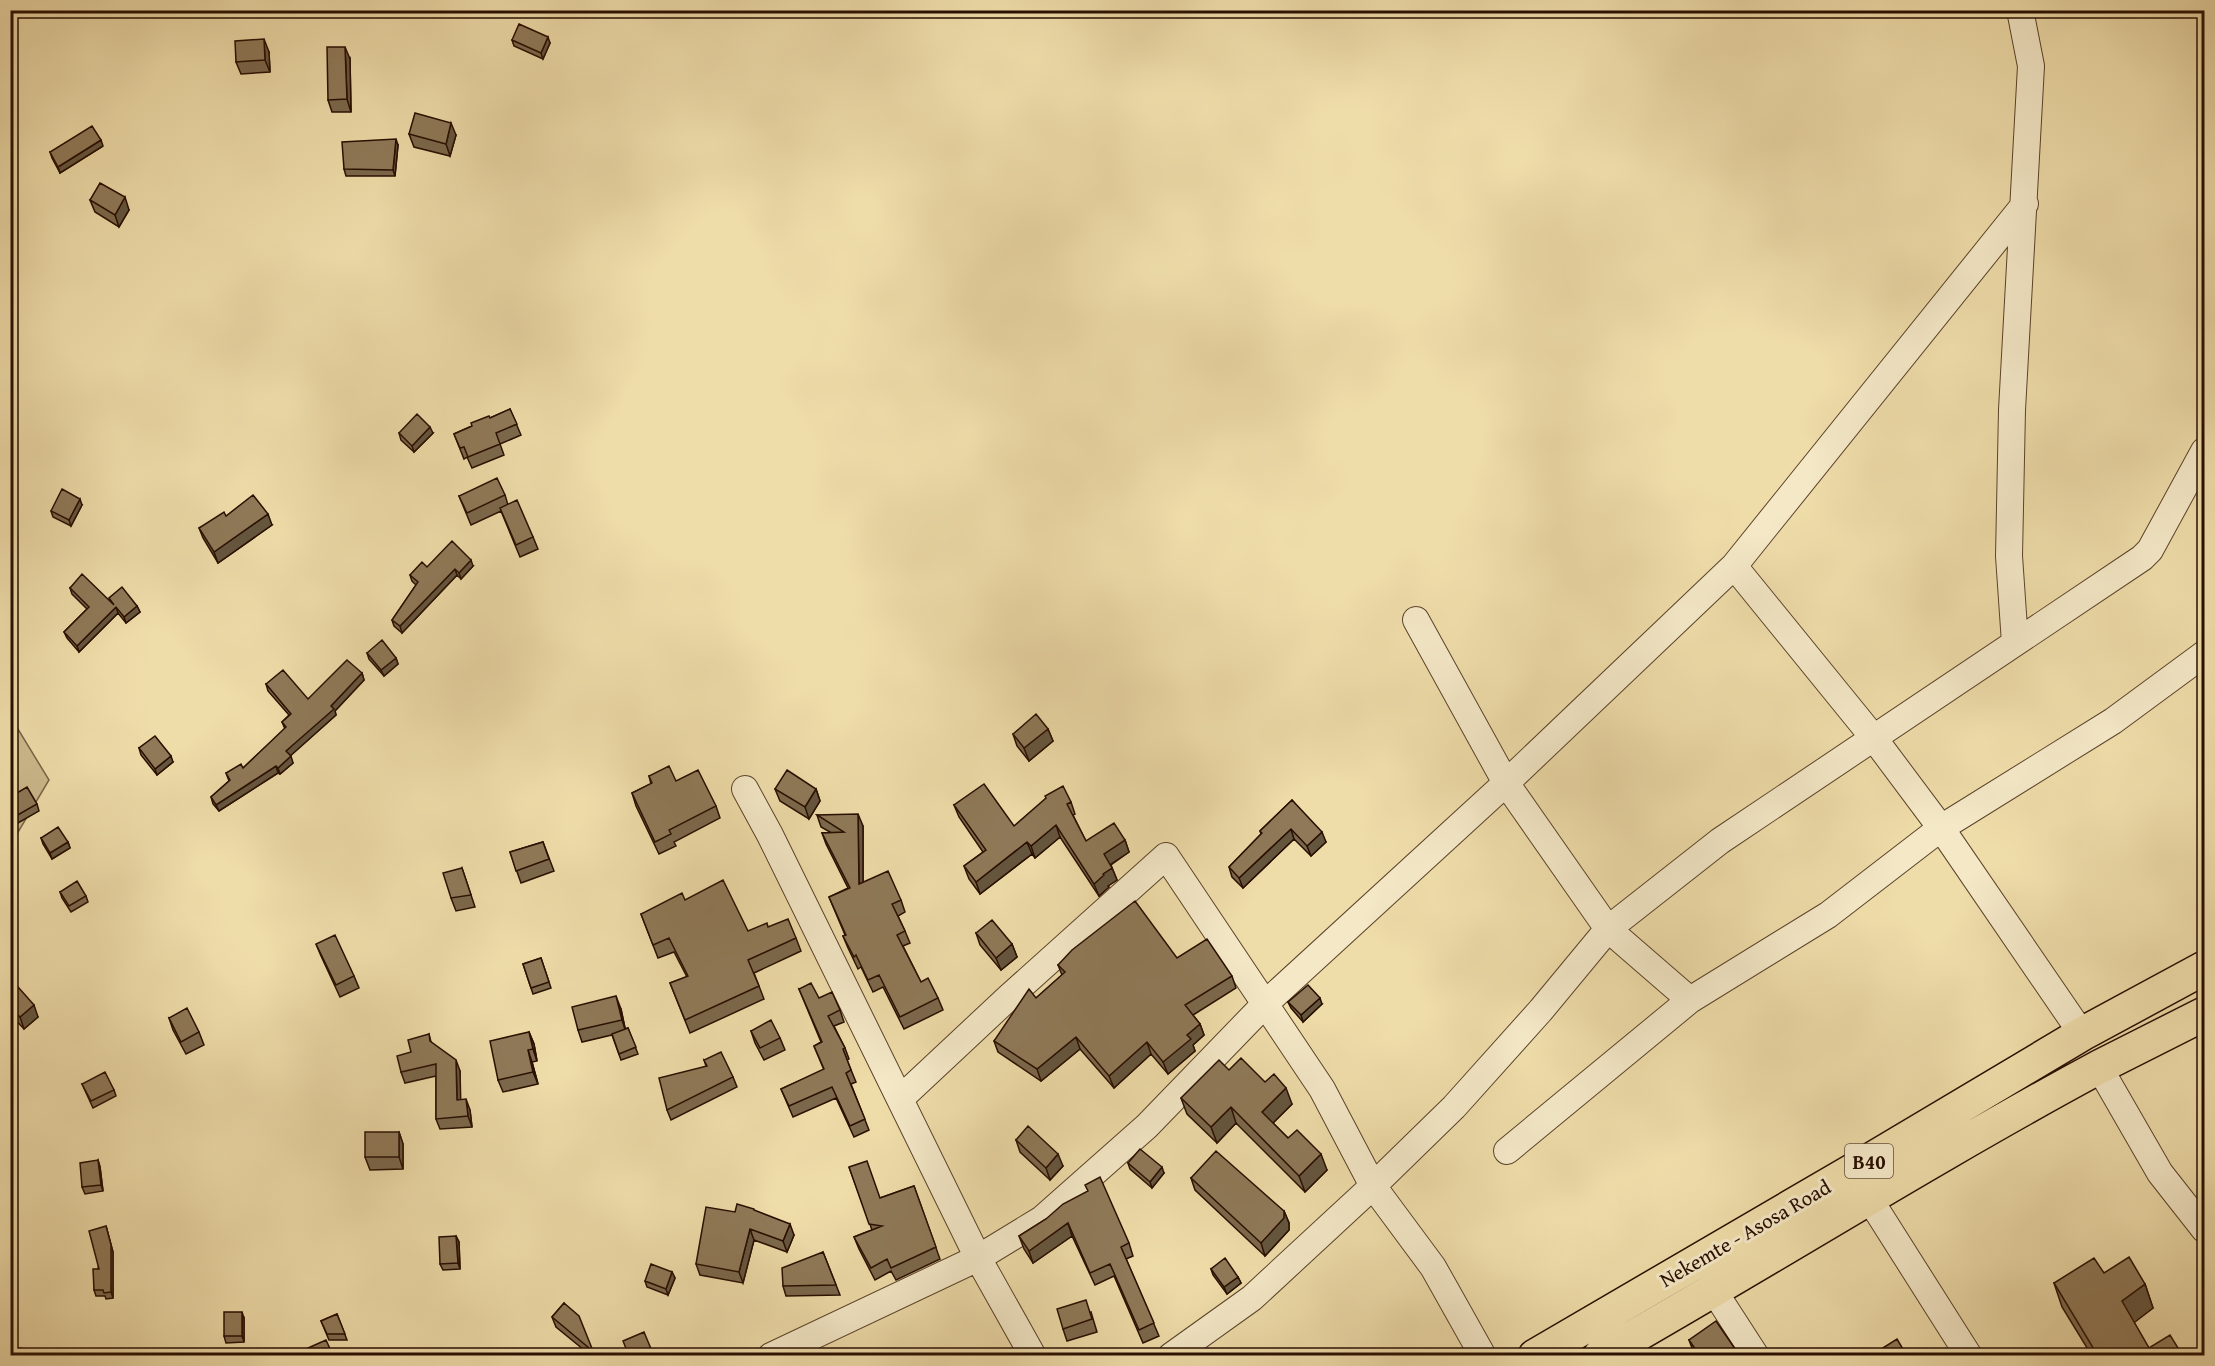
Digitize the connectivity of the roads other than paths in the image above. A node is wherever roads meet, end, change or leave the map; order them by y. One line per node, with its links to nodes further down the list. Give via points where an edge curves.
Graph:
1 (2020, 10): 2 (street, via 2031,66)
2 (2025, 204): 4 (street); 6 (street, via 2012,410 2009,556)
3 (2205, 451): 6 (street, via 2150,550)
4 (1734, 566): 8 (street); 9 (street)
5 (1416, 620): 9 (street)
6 (2015, 643): 8 (street)
7 (2205, 654): 11 (street, via 2113,721)
8 (1873, 737): 11 (street); 12 (street, via 1720,841)
9 (1506, 783): 12 (street); 15 (street)
10 (745, 789): 19 (street)
11 (1941, 828): 14 (street, via 1828,915); 17 (street)
12 (1608, 930): 14 (street); 22 (street, via 1454,1107)
13 (2205, 968): 17 (highway, Nekemte - Asosa Road / B40)
14 (1690, 1000): 20 (street)
15 (1266, 1003): 19 (street, via 1166,856); 22 (street, via 1322,1089); 24 (street, via 1129,1142 1042,1219)
16 (2205, 1014): 18 (highway, B40)
17 (2082, 1034): 21 (highway, Nekemte - Asosa Road / B40)
18 (2099, 1067): 21 (highway, B40); 23 (street, via 2160,1173)
19 (900, 1099): 24 (street)
20 (1507, 1151)
21 (1860, 1184): 25 (highway, B40); 30 (highway, Nekemte - Asosa Road / B40); 33 (street)
22 (1373, 1186): 28 (street, via 1252,1298); 29 (street, via 1433,1267)
23 (2205, 1229)
24 (978, 1258): 26 (street); 27 (street)
25 (1714, 1291): 31 (highway, B40); 32 (street)
26 (771, 1356)
27 (1033, 1356)
28 (1171, 1356)
29 (1483, 1356)
30 (1535, 1356)
31 (1600, 1356)
32 (1756, 1356)
33 (1969, 1356)

